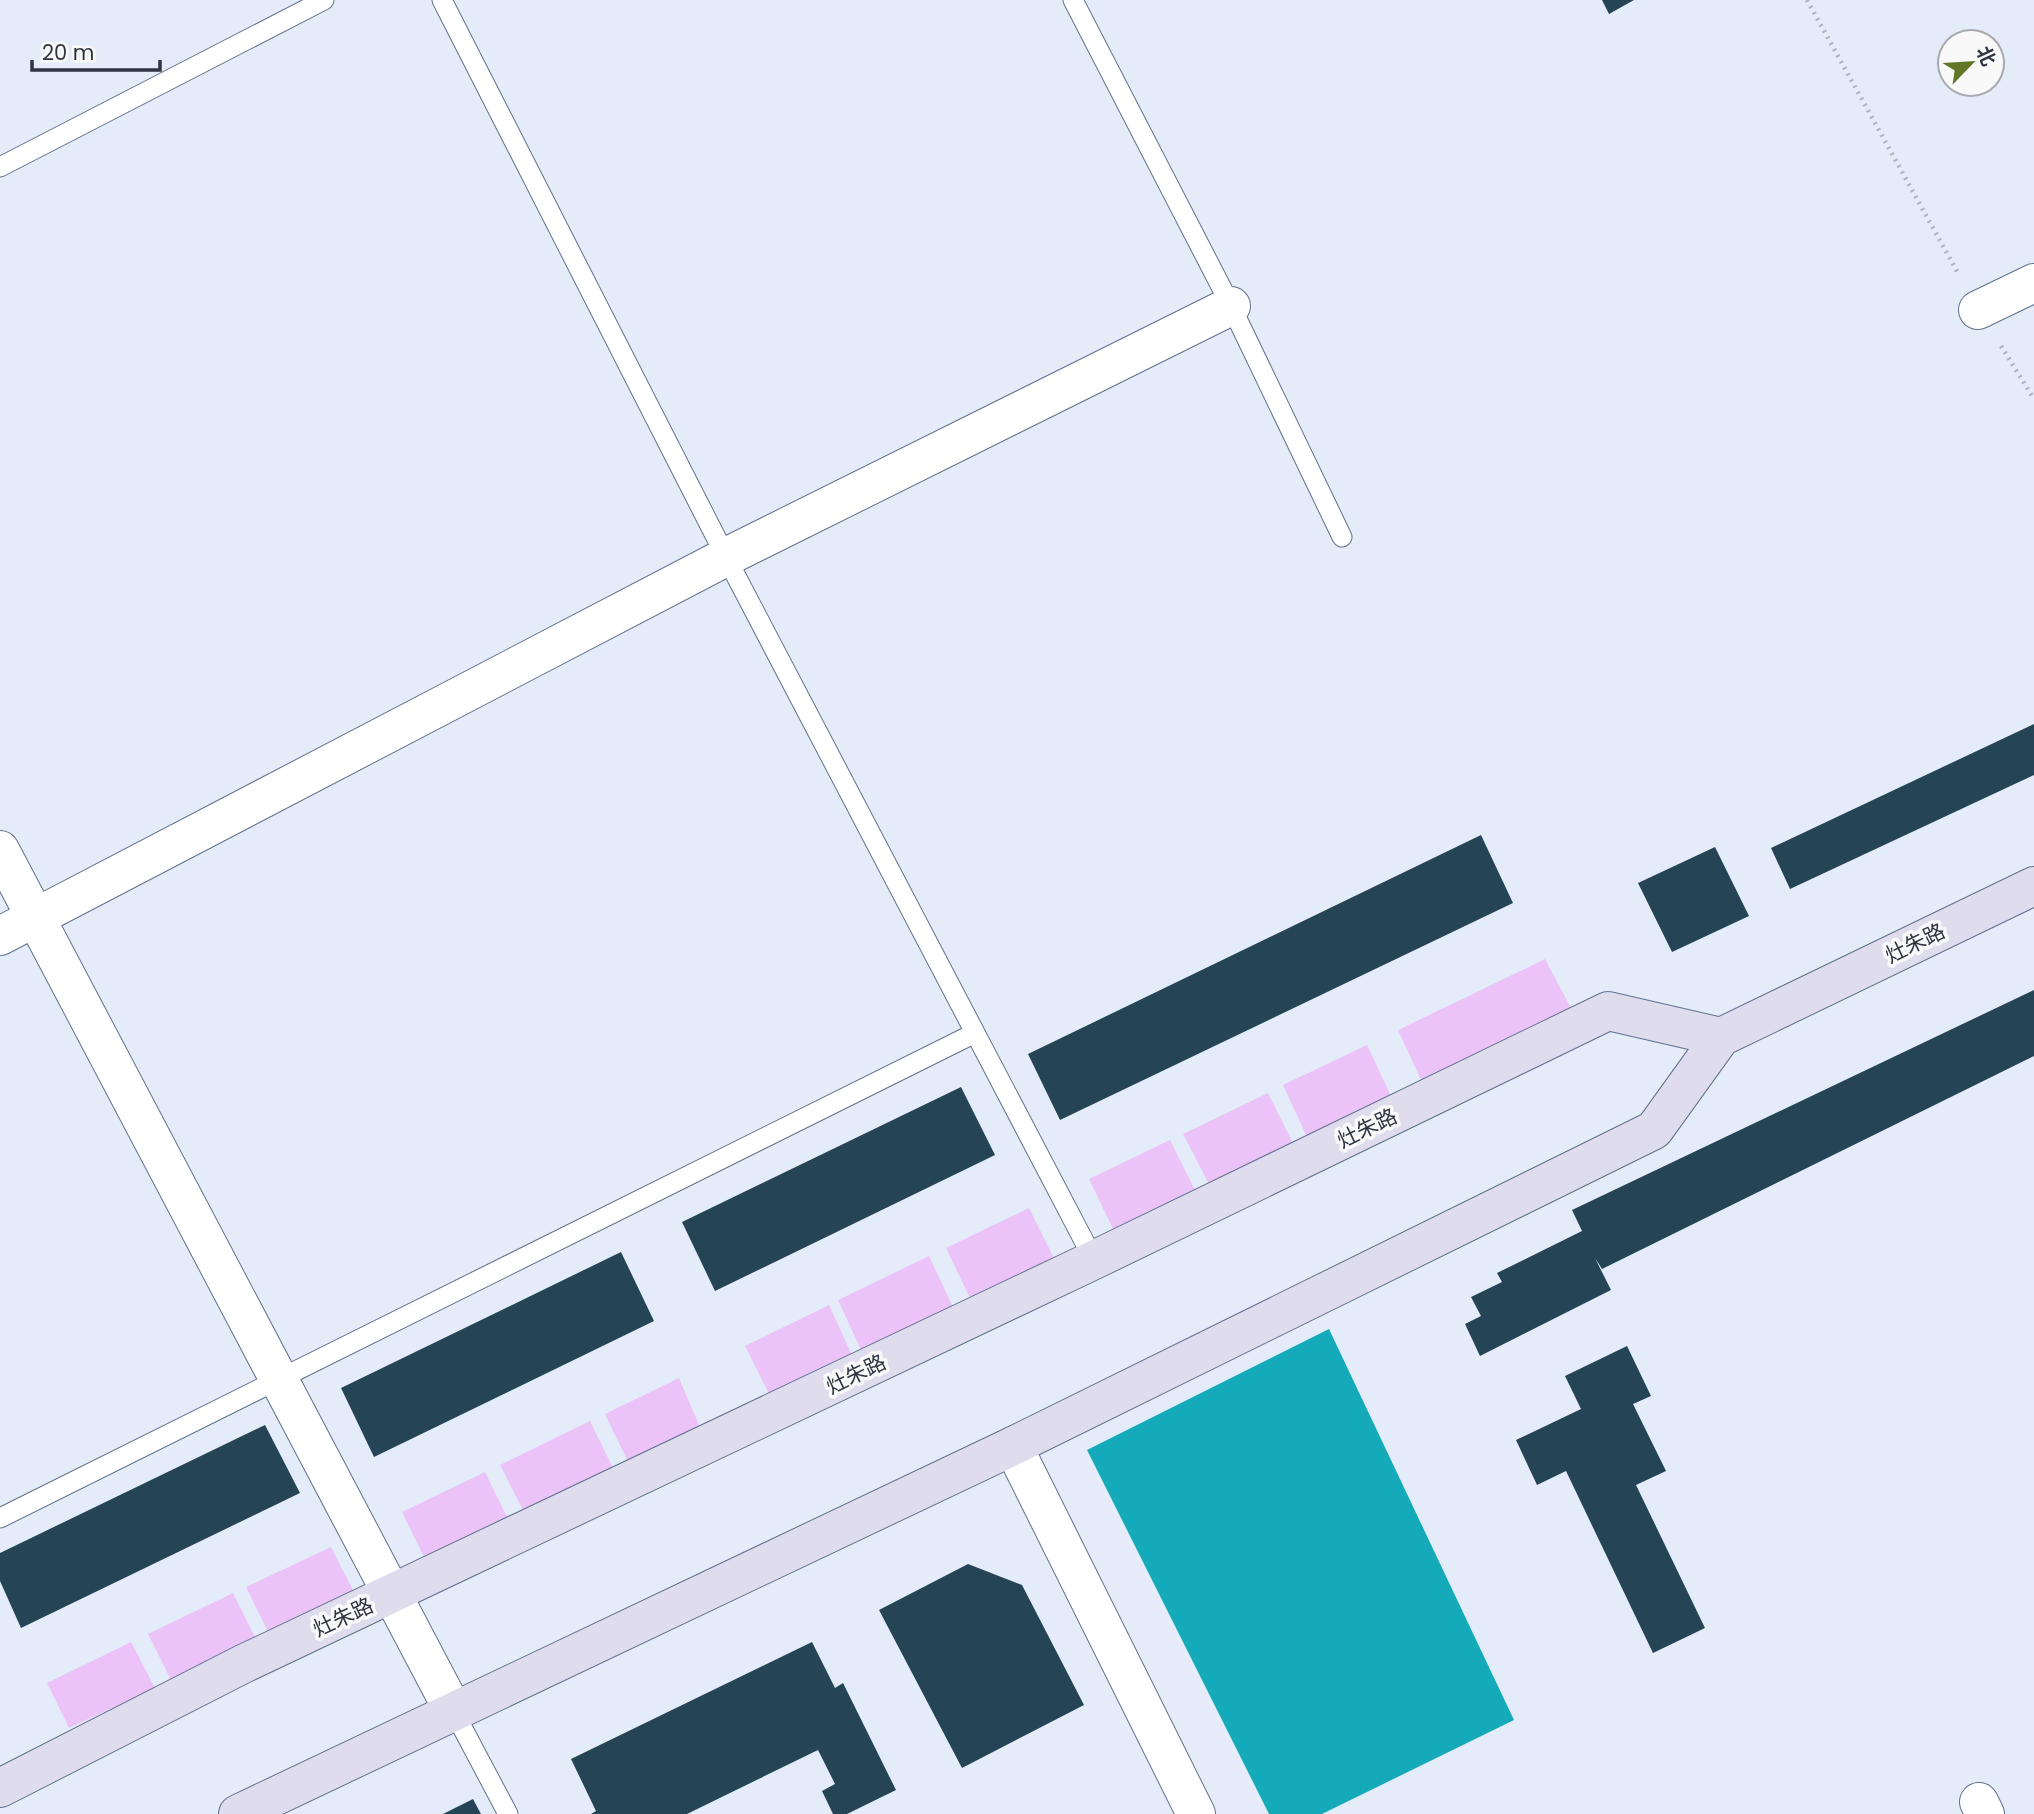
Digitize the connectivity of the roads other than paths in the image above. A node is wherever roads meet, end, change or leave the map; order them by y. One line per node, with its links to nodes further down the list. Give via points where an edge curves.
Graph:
1 (324, 0): 4 (lane)
2 (442, 0): 9 (lane)
3 (1073, 0): 6 (lane)
4 (0, 167)
5 (2034, 284): 7 (street)
6 (1231, 306): 8 (lane); 9 (street)
7 (1978, 310)
8 (1342, 537)
9 (726, 557): 12 (street); 14 (lane)
10 (0, 850): 12 (street)
11 (2034, 886): 15 (main road, 灶朱路)
12 (34, 918): 13 (street); 17 (street)
13 (0, 936)
14 (975, 1032): 16 (lane); 17 (lane)
15 (1721, 1037): 16 (main road, 灶朱路, via 1608,1011); 18 (main road, 灶朱路, via 1654,1130)
16 (1094, 1260): 20 (main road, 灶朱路)
17 (279, 1380): 19 (lane); 20 (street)
18 (1013, 1446): 21 (main road, 灶朱路); 25 (street)
19 (0, 1518)
20 (392, 1594): 21 (street); 22 (main road, 灶朱路)
21 (454, 1712): 23 (main road, 灶朱路); 24 (lane)
22 (0, 1788)
23 (238, 1814)
24 (508, 1814)
25 (1196, 1814)

